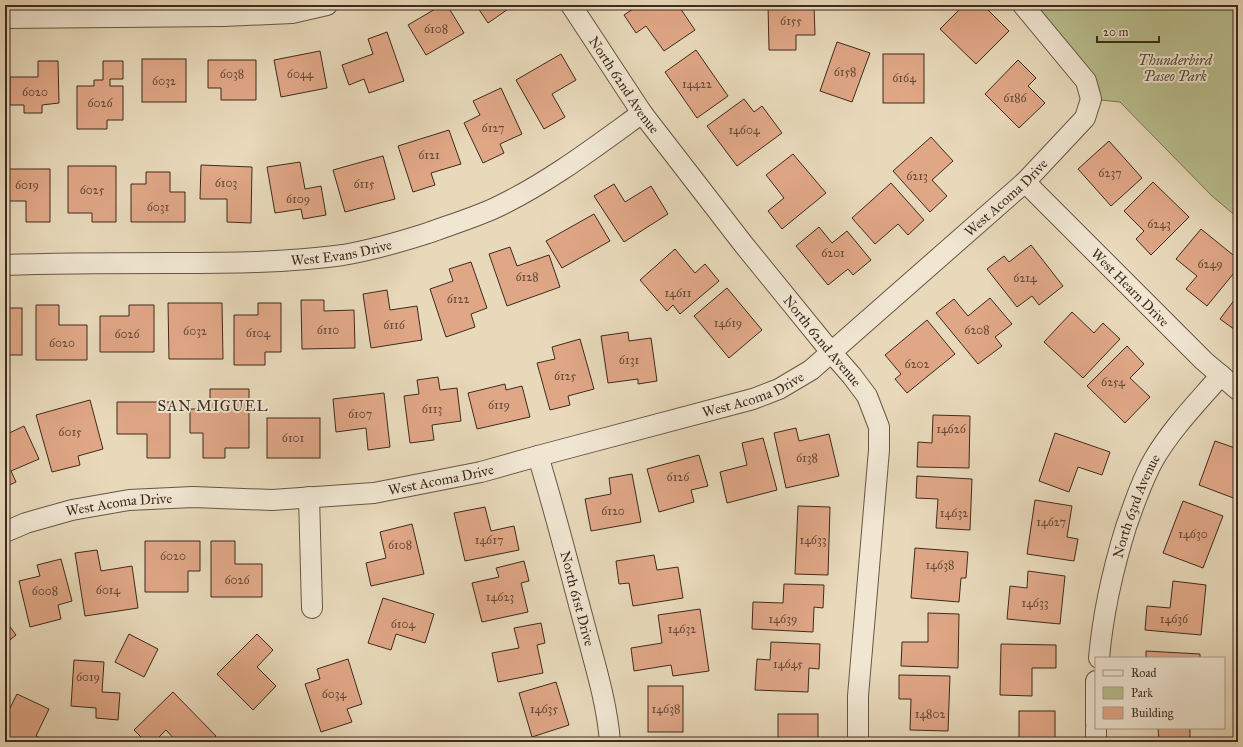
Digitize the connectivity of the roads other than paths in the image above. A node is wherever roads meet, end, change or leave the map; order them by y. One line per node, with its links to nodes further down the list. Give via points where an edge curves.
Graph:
1 (327, 5): 4 (street, via 292,13)
2 (571, 5): 6 (street, North 62nd Avenue)
3 (1023, 5): 7 (street, West Acoma Drive, via 1086,80 1092,98 1084,118)
4 (224, 11): 5 (street)
5 (5, 18)
6 (642, 113): 8 (street, West Evans Drive, via 567,167 494,208 458,223 374,249 343,255 237,263); 9 (street, North 62nd Avenue)
7 (1025, 182): 9 (street, West Acoma Drive); 10 (street, West Hearn Drive)
8 (5, 266)
9 (831, 352): 12 (street, West Acoma Drive, via 811,370 786,386 753,399); 19 (street, North 62nd Avenue, via 867,396 879,427 858,696)
10 (1221, 376): 11 (street, West Hearn Drive); 16 (street, North 63rd Avenue, via 1172,433 1145,478 1132,509 1112,578)
11 (1238, 390)
12 (538, 456): 13 (street, West Acoma Drive, via 481,472 374,493); 18 (street, North 61st Drive, via 609,722)
13 (309, 497): 14 (street, West Acoma Drive, via 272,500 193,497 129,500 72,510); 15 (street)
14 (5, 532)
15 (312, 608)
16 (1098, 657)
17 (1096, 729): 20 (street)
18 (610, 742)
19 (858, 742)
20 (1096, 742)

